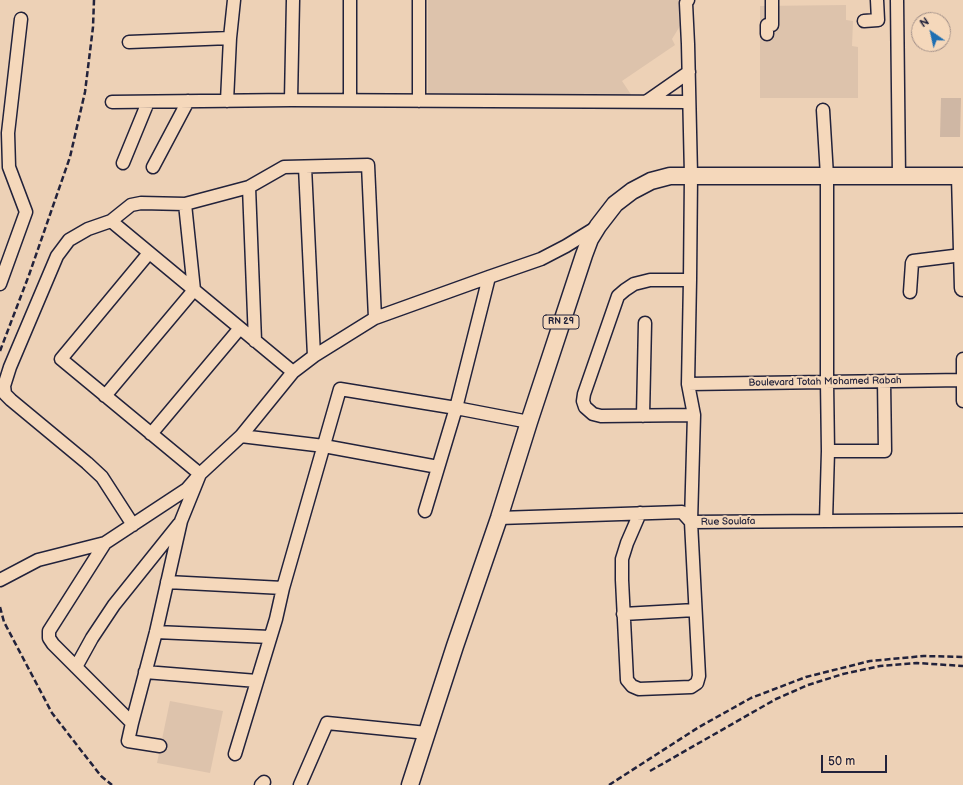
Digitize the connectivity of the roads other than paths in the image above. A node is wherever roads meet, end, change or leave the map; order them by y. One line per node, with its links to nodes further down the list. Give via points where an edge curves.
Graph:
1 (234, 0): 12 (street)
2 (293, 0): 15 (street)
3 (350, 0): 16 (street)
4 (419, 0): 19 (street)
5 (688, 0): 14 (street, via 686,3)
6 (772, 0): 11 (street, via 772,25 767,26)
7 (877, 0): 10 (street, via 878,20)
8 (897, 0): 32 (street)
9 (21, 19): 27 (street)
10 (864, 21)
11 (767, 34)
12 (230, 38): 13 (street); 18 (street)
13 (129, 42)
14 (689, 72): 22 (street); 23 (street)
15 (291, 100): 16 (street); 18 (street)
16 (350, 100): 19 (street)
17 (188, 101): 18 (street); 21 (street); 28 (street)
18 (227, 101)
19 (419, 101): 22 (street)
20 (112, 102): 21 (street)
21 (148, 102): 25 (street)
22 (646, 102): 23 (street)
23 (689, 102): 29 (street)
24 (823, 110): 30 (street)
25 (123, 163)
26 (305, 166): 33 (street, via 284,167); 45 (street, via 368,165); 49 (street)
27 (4, 167): 40 (street, via 26,212)
28 (153, 167)
29 (691, 175): 30 (main road, RN 29); 36 (main road, RN 29, via 670,176 651,181 632,191 615,204); 41 (street)
30 (827, 176): 32 (main road, RN 29); 54 (street)
31 (961, 176): 32 (main road, RN 29); 38 (main road)
32 (899, 177)
33 (249, 187): 34 (street); 48 (street)
34 (185, 204): 35 (street, via 131,205); 43 (street)
35 (111, 221): 37 (street); 75 (street, via 88,229 69,240 57,256 4,386 5,394 10,400 102,477)
36 (598, 226): 39 (street, via 541,259); 61 (main road, RN 29, via 584,255)
37 (149, 253): 43 (street); 56 (street, via 61,359)
38 (962, 255): 42 (main road); 44 (street, via 913,261)
39 (489, 277): 45 (street); 58 (street)
40 (1, 278)
41 (690, 280): 55 (street); 60 (street, via 650,280 634,284 618,296 586,387 583,401 585,407 593,414)
42 (963, 288)
43 (194, 290): 47 (street); 56 (street)
44 (910, 292)
45 (375, 318): 49 (street)
46 (645, 323): 60 (street)
47 (240, 328): 48 (street); 62 (street)
48 (255, 341): 51 (street)
49 (314, 356): 51 (street)
50 (963, 359): 52 (street)
51 (293, 372): 63 (street)
52 (963, 380): 53 (street, Boulevard Totah Mohamed Rabah); 57 (street)
53 (884, 381): 54 (street, Boulevard Totah Mohamed Rabah); 65 (street, via 885,451)
54 (827, 382): 55 (street, Boulevard Totah Mohamed Rabah); 65 (street)
55 (688, 384): 59 (street)
56 (105, 396): 62 (street)
57 (963, 401)
58 (456, 408): 61 (street); 64 (street, via 340,389); 66 (street)
59 (694, 415): 60 (street); 74 (street)
60 (643, 416)
61 (529, 422): 70 (main road, RN 29)
62 (151, 434): 67 (street)
63 (241, 436): 64 (street); 67 (street)
64 (324, 446): 66 (street); 79 (street)
65 (828, 451): 73 (street)
66 (438, 467): 68 (street)
67 (200, 474): 72 (street); 75 (street, via 186,489)
68 (425, 511)
69 (640, 513): 70 (street, Rue Soulafa); 74 (street, Rue Soulafa, via 682,512); 81 (street, via 622,559)
70 (498, 518): 88 (main road, RN 29)
71 (963, 520): 73 (street, Rue Soulafa)
72 (182, 521): 78 (street); 84 (street, via 114,605)
73 (826, 521): 74 (street, Rue Soulafa)
74 (691, 522): 80 (street)
75 (133, 525): 76 (street)
76 (105, 543): 77 (street, via 38,560); 84 (street, via 49,630 49,638 53,644)
77 (0, 580)
78 (167, 582): 79 (street); 82 (street)
79 (283, 588): 83 (street)
80 (695, 610): 81 (street); 81 (street, via 699,676 691,687 639,689 632,686 627,680)
81 (624, 614)
82 (156, 632): 83 (street); 85 (street)
83 (270, 637): 86 (street)
84 (76, 667): 87 (street)
85 (145, 672): 86 (street); 87 (street)
86 (257, 681): 90 (street)
87 (132, 724): 89 (street, via 128,741)
88 (427, 733): 91 (street, via 327,723); 92 (main road, RN 29)
89 (160, 746)
90 (235, 754)
91 (300, 785)
92 (410, 785)

